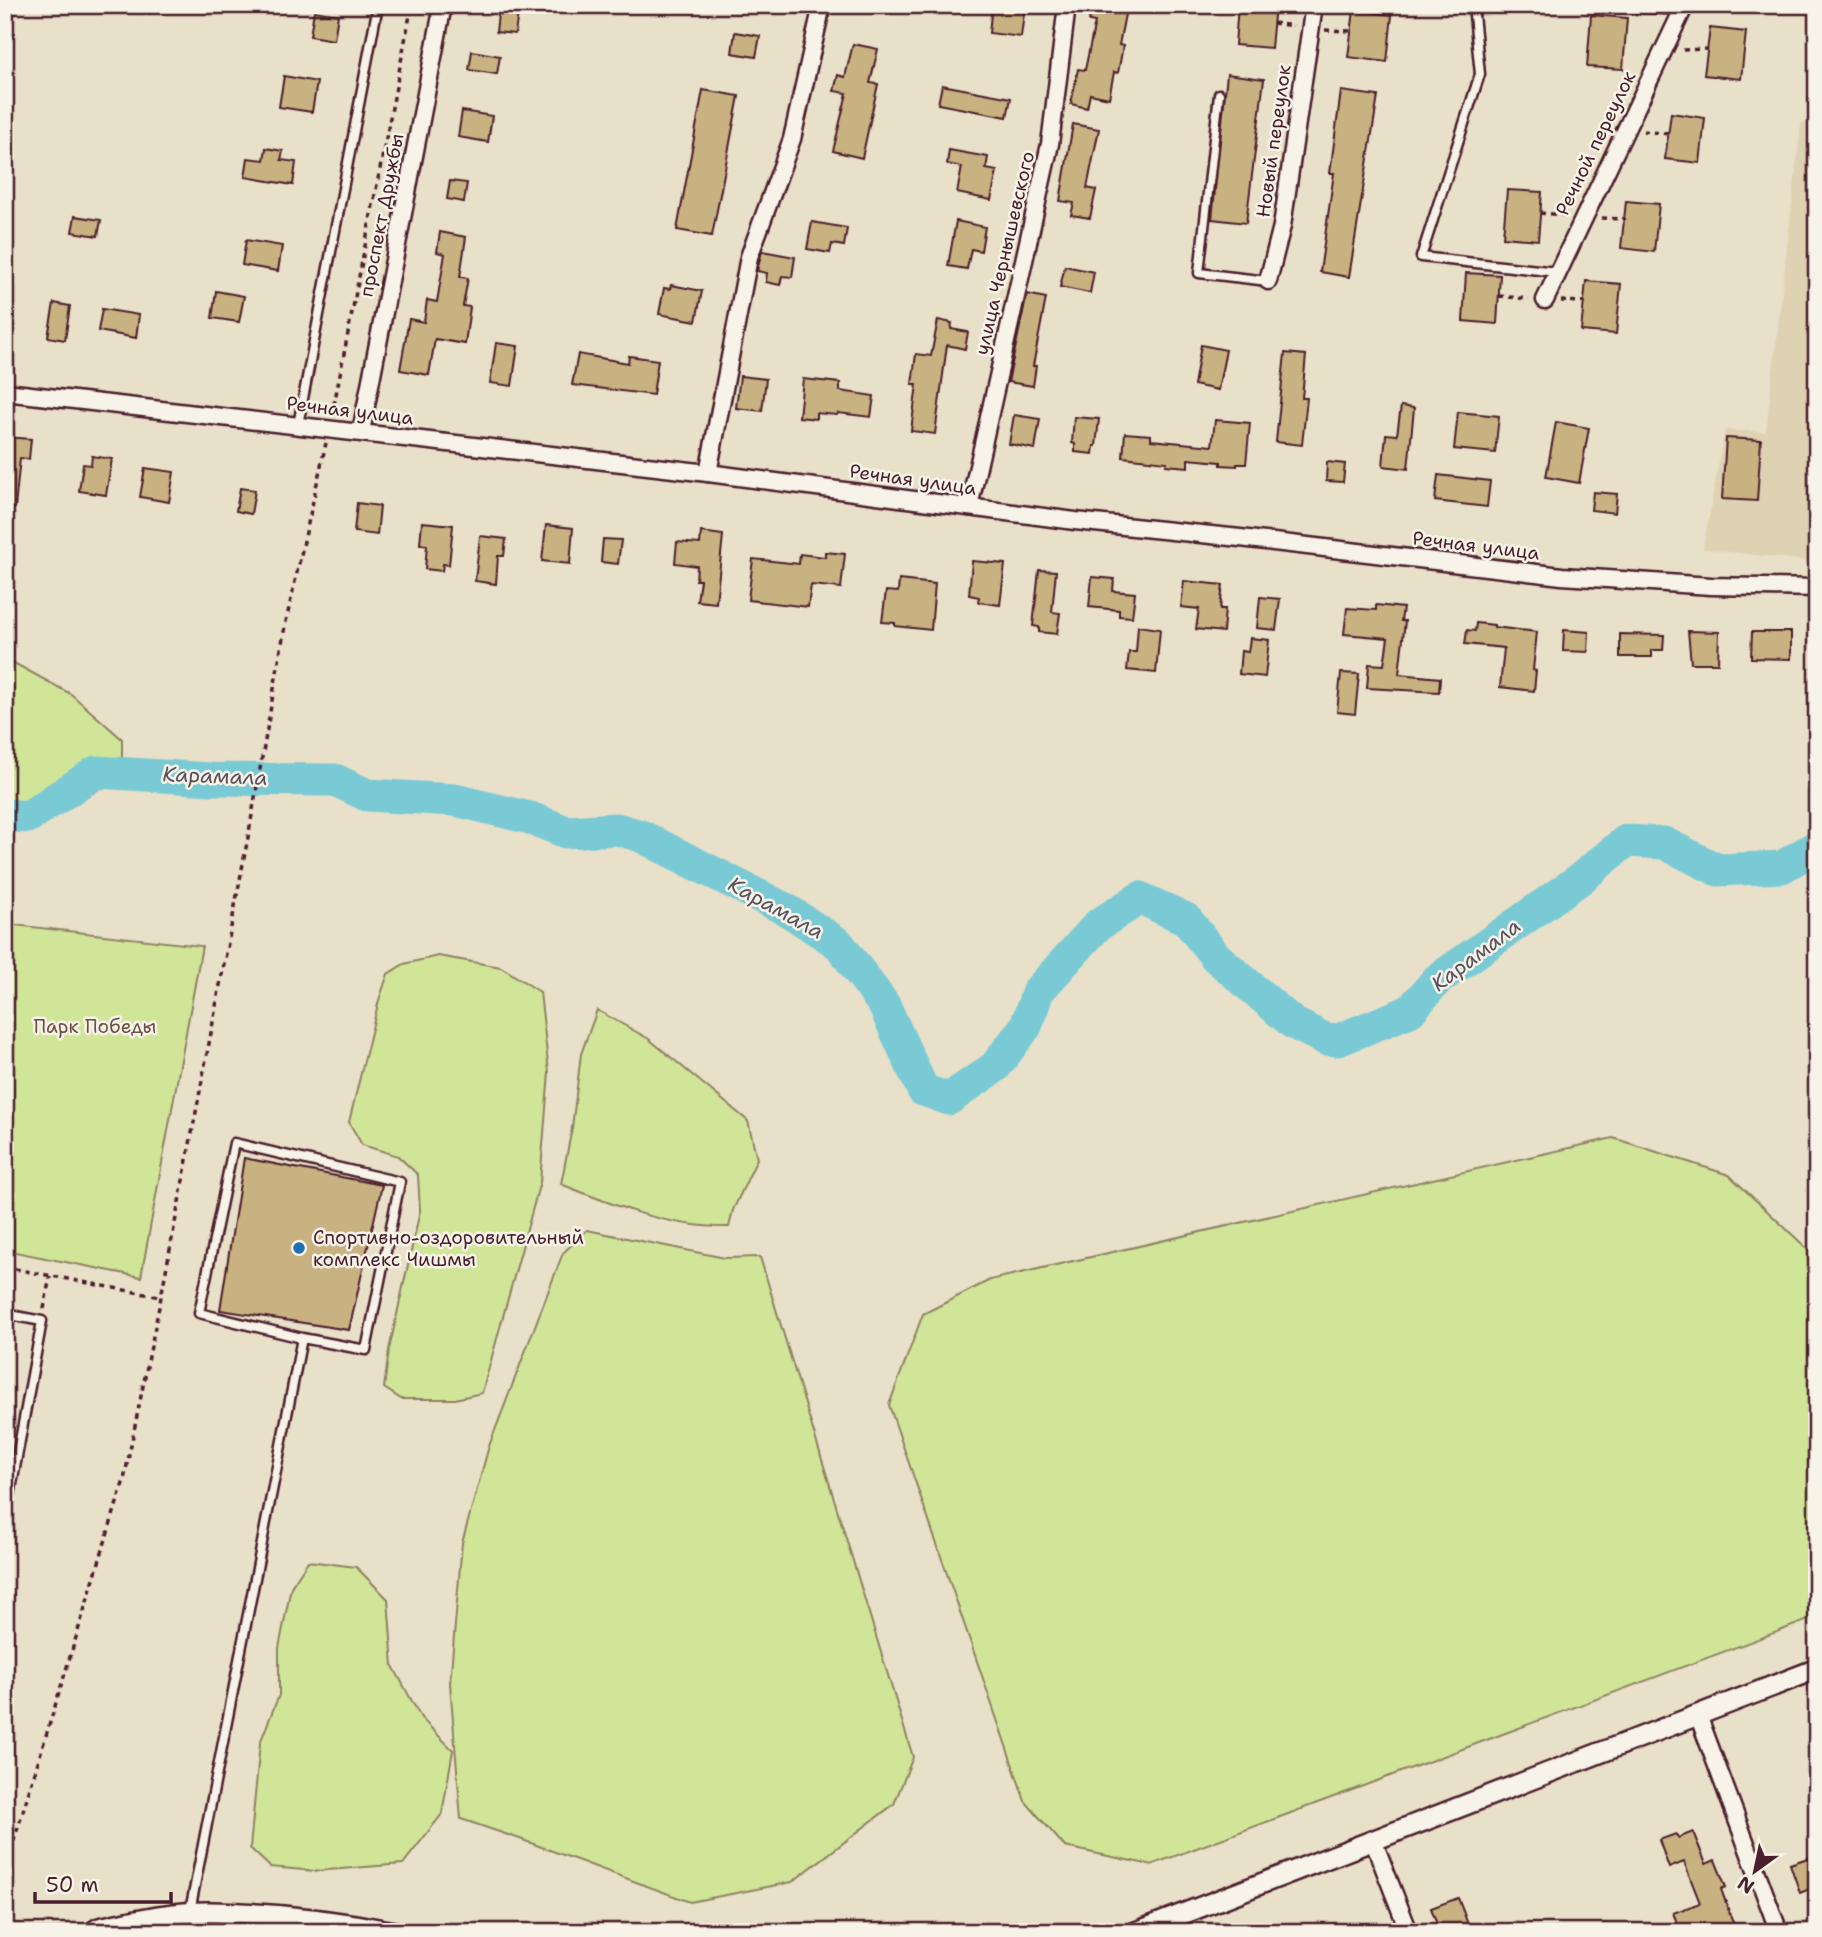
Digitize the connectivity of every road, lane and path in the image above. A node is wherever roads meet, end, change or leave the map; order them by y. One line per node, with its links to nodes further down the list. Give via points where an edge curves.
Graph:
1 (378, 5): 19 (lane)
2 (412, 5): 20 (path)
3 (443, 5): 21 (street, проспект Дружбы)
4 (822, 5): 22 (street, via 792,139 749,257)
5 (1067, 5): 23 (street, улица Чернышевского, via 1049,144)
6 (1314, 5): 16 (street, Новый переулок, via 1282,226)
7 (1473, 5): 15 (lane, via 1480,74 1421,257)
8 (1600, 5): 9 (lane)
9 (1684, 8): 11 (street, Речной переулок)
10 (1707, 49): 11 (path)
11 (1663, 50): 13 (street, Речной переулок)
12 (1219, 94): 16 (lane, via 1199,273)
13 (1627, 130): 14 (path); 15 (street, Речной переулок)
14 (1669, 134)
15 (1557, 272): 17 (street, Речной переулок)
16 (1268, 281)
17 (1545, 300)
18 (5, 392): 19 (street, Речная улица)
19 (298, 425): 20 (street, Речная улица)
20 (329, 428): 21 (street, Речная улица); 27 (path, via 285,626)
21 (361, 432): 22 (street, Речная улица)
22 (708, 473): 23 (street, Речная улица)
23 (969, 507): 24 (street, Речная улица, via 1562,576)
24 (1817, 588)
25 (5, 1267): 26 (path)
26 (50, 1276): 27 (path); 29 (path)
27 (161, 1297): 36 (path, via 124,1479)
28 (5, 1314): 29 (lane)
29 (42, 1321): 31 (lane)
30 (302, 1338): 30 (lane, via 366,1350 400,1182 234,1143 199,1313); 37 (lane)
31 (9, 1470): 32 (lane)
32 (6, 1517)
33 (1817, 1669): 34 (street)
34 (1698, 1715): 35 (street); 42 (street)
35 (1373, 1840): 40 (street); 41 (street)
36 (5, 1870)
37 (189, 1914): 38 (street, via 147,1917); 39 (street, via 337,1921)
38 (93, 1932)
39 (395, 1932)
40 (1136, 1932)
41 (1409, 1932)
42 (1779, 1932)

